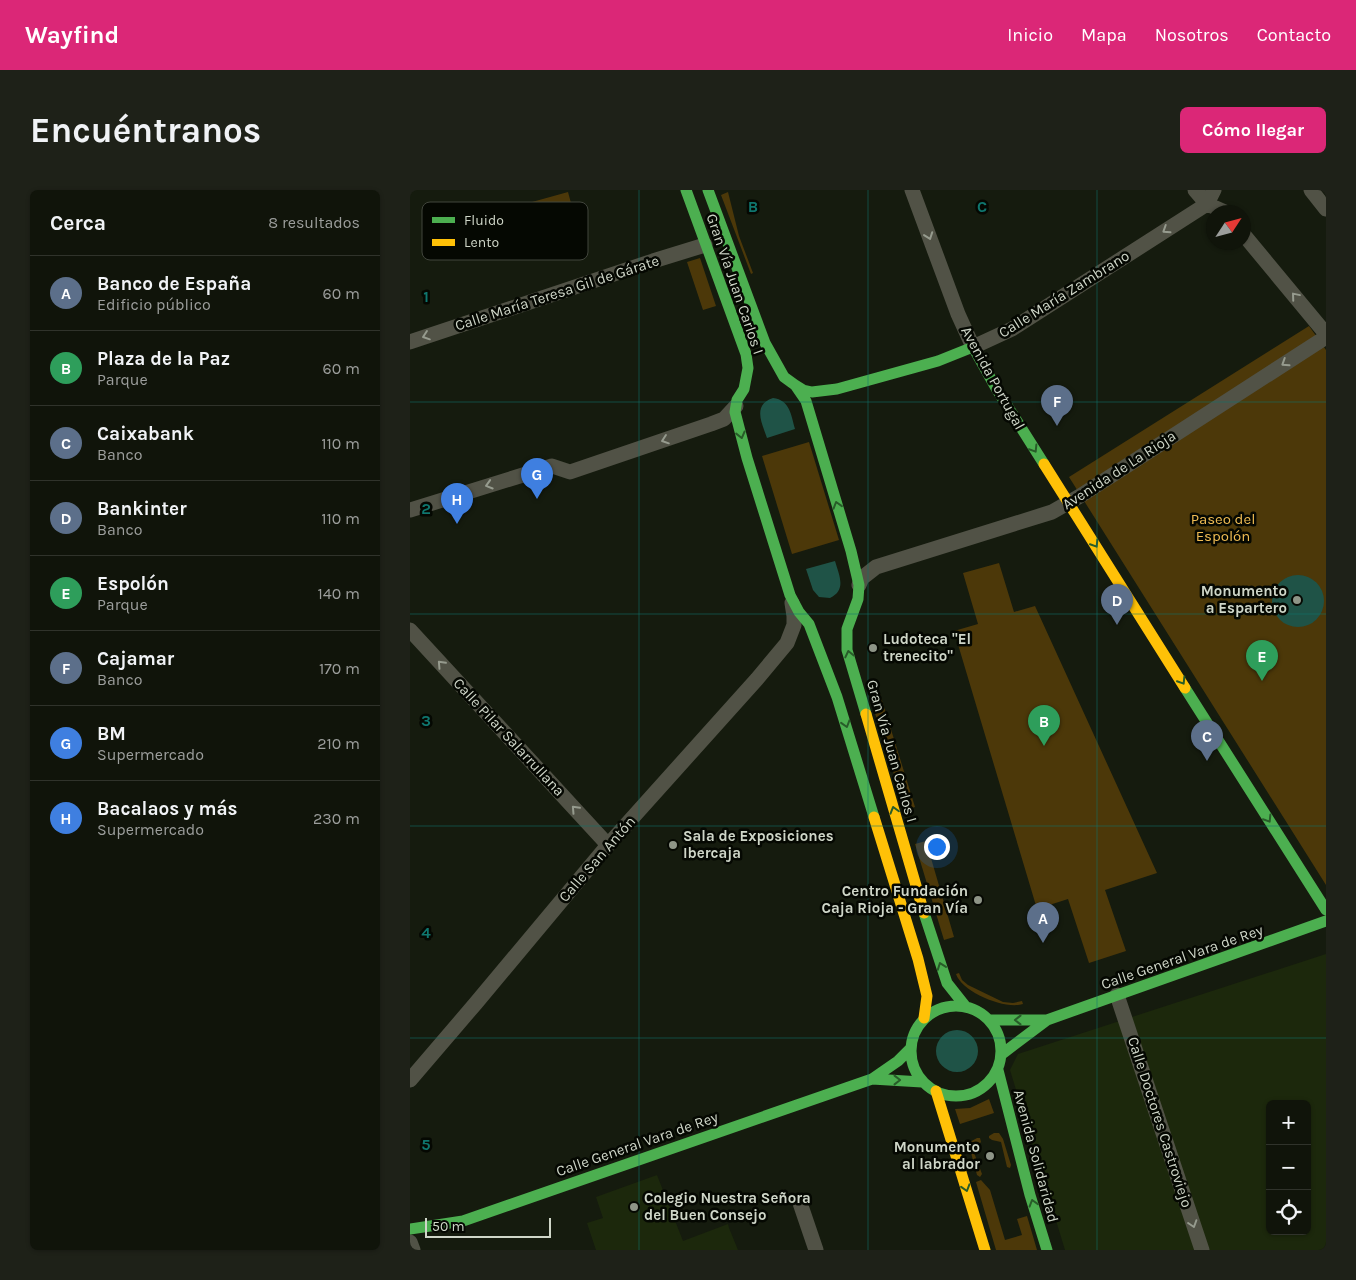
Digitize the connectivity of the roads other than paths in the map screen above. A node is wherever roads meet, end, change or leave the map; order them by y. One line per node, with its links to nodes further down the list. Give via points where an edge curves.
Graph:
1 (686, 190): 10 (main road, Gran Vía Juan Carlos I)
2 (708, 190): 15 (main road, Gran Vía Juan Carlos I, via 765,344)
3 (912, 190): 13 (street, Avenida Portugal, one-way to 13)
4 (1195, 190): 7 (street)
5 (1214, 190): 7 (street)
6 (1311, 190): 8 (street)
7 (1208, 204): 13 (street, Calle María Zambrano, one-way to 13, via 1012,330)
8 (1326, 209)
9 (1251, 244): 11 (street, one-way to 9)
10 (705, 245): 12 (street, Calle María Teresa Gil de Gárate, one-way to 12); 18 (main road, Gran Vía Juan Carlos I, via 746,354 748,368)
11 (1326, 335): 22 (street, Avenida de La Rioja, one-way to 22)
12 (410, 342)
13 (973, 347): 19 (main road, Calle María Zambrano, via 938,361); 22 (main road, Avenida Portugal, one-way to 22)
14 (769, 375): 15 (main road, Gran Vía Juan Carlos I)
15 (784, 377): 17 (main road, Gran Vía Juan Carlos I)
16 (756, 379): 18 (main road, Gran Vía Juan Carlos I)
17 (795, 385): 19 (main road, Calle María Zambrano, via 812,392); 21 (main road, Gran Vía Juan Carlos I, via 804,396)
18 (744, 389): 20 (main road, Gran Vía Juan Carlos I)
19 (825, 390): 21 (main road, via 811,400)
20 (736, 406): 23 (street, one-way to 23, via 724,419 570,472 552,466); 27 (main road, one-way to 27, via 744,447)
21 (809, 411): 24 (main road, Gran Vía Juan Carlos I, one-way to 21)
22 (1068, 503): 25 (street, Avenida de La Rioja, via 1052,512); 35 (main road, Avenida Portugal, one-way to 35)
23 (410, 510)
24 (851, 551): 25 (street, Avenida de La Rioja, via 868,564); 26 (main road, Gran Vía Juan Carlos I)
25 (892, 561): 26 (street, Avenida de La Rioja, via 872,570)
26 (859, 585): 28 (main road, Gran Vía Juan Carlos I, via 858,599)
27 (790, 595): 30 (main road, via 799,612); 32 (street, via 794,616)
28 (852, 612): 29 (main road); 38 (main road, Gran Vía Juan Carlos I, one-way to 28, via 947,983 936,953 847,650 847,629)
29 (840, 623)
30 (816, 625): 32 (street, Calle San Antón, via 799,627); 33 (main road)
31 (410, 630): 34 (street, Calle Pilar Salarrullana, one-way to 31)
32 (790, 638): 33 (street, via 806,639); 34 (street, Calle San Antón, via 758,679)
33 (818, 645): 39 (main road, one-way to 39, via 918,959 927,996)
34 (608, 845): 45 (street, Calle San Antón)
35 (1326, 910)
36 (1326, 921): 37 (main road, Calle General Vara de Rey)
37 (1117, 994): 41 (main road, Calle General Vara de Rey); 56 (street, Calle Doctores Castroviejo, one-way to 56)
38 (966, 1007): 39 (main road, via 944,1007); 40 (main road)
39 (924, 1018): 42 (main road, via 917,1027)
40 (989, 1020): 41 (main road, Calle General Vara de Rey, one-way to 40); 43 (main road, via 998,1036)
41 (1047, 1020): 43 (main road, Calle General Vara de Rey)
42 (910, 1048): 46 (main road, Calle General Vara de Rey); 47 (main road, via 915,1072)
43 (1002, 1054): 44 (main road)
44 (998, 1070): 48 (main road, via 991,1081 970,1095 946,1096); 55 (main road, Avenida Solidaridad, one-way to 44)
45 (410, 1080)
46 (872, 1080): 47 (main road, Calle General Vara de Rey, one-way to 47); 50 (main road, Calle General Vara de Rey, via 463,1221)
47 (922, 1082): 48 (main road)
48 (936, 1091): 54 (main road, one-way to 54)
49 (800, 1203): 53 (street)
50 (410, 1229)
51 (410, 1242): 52 (street)
52 (413, 1250)
53 (816, 1250)
54 (985, 1250)
55 (1047, 1250)
56 (1202, 1250)

